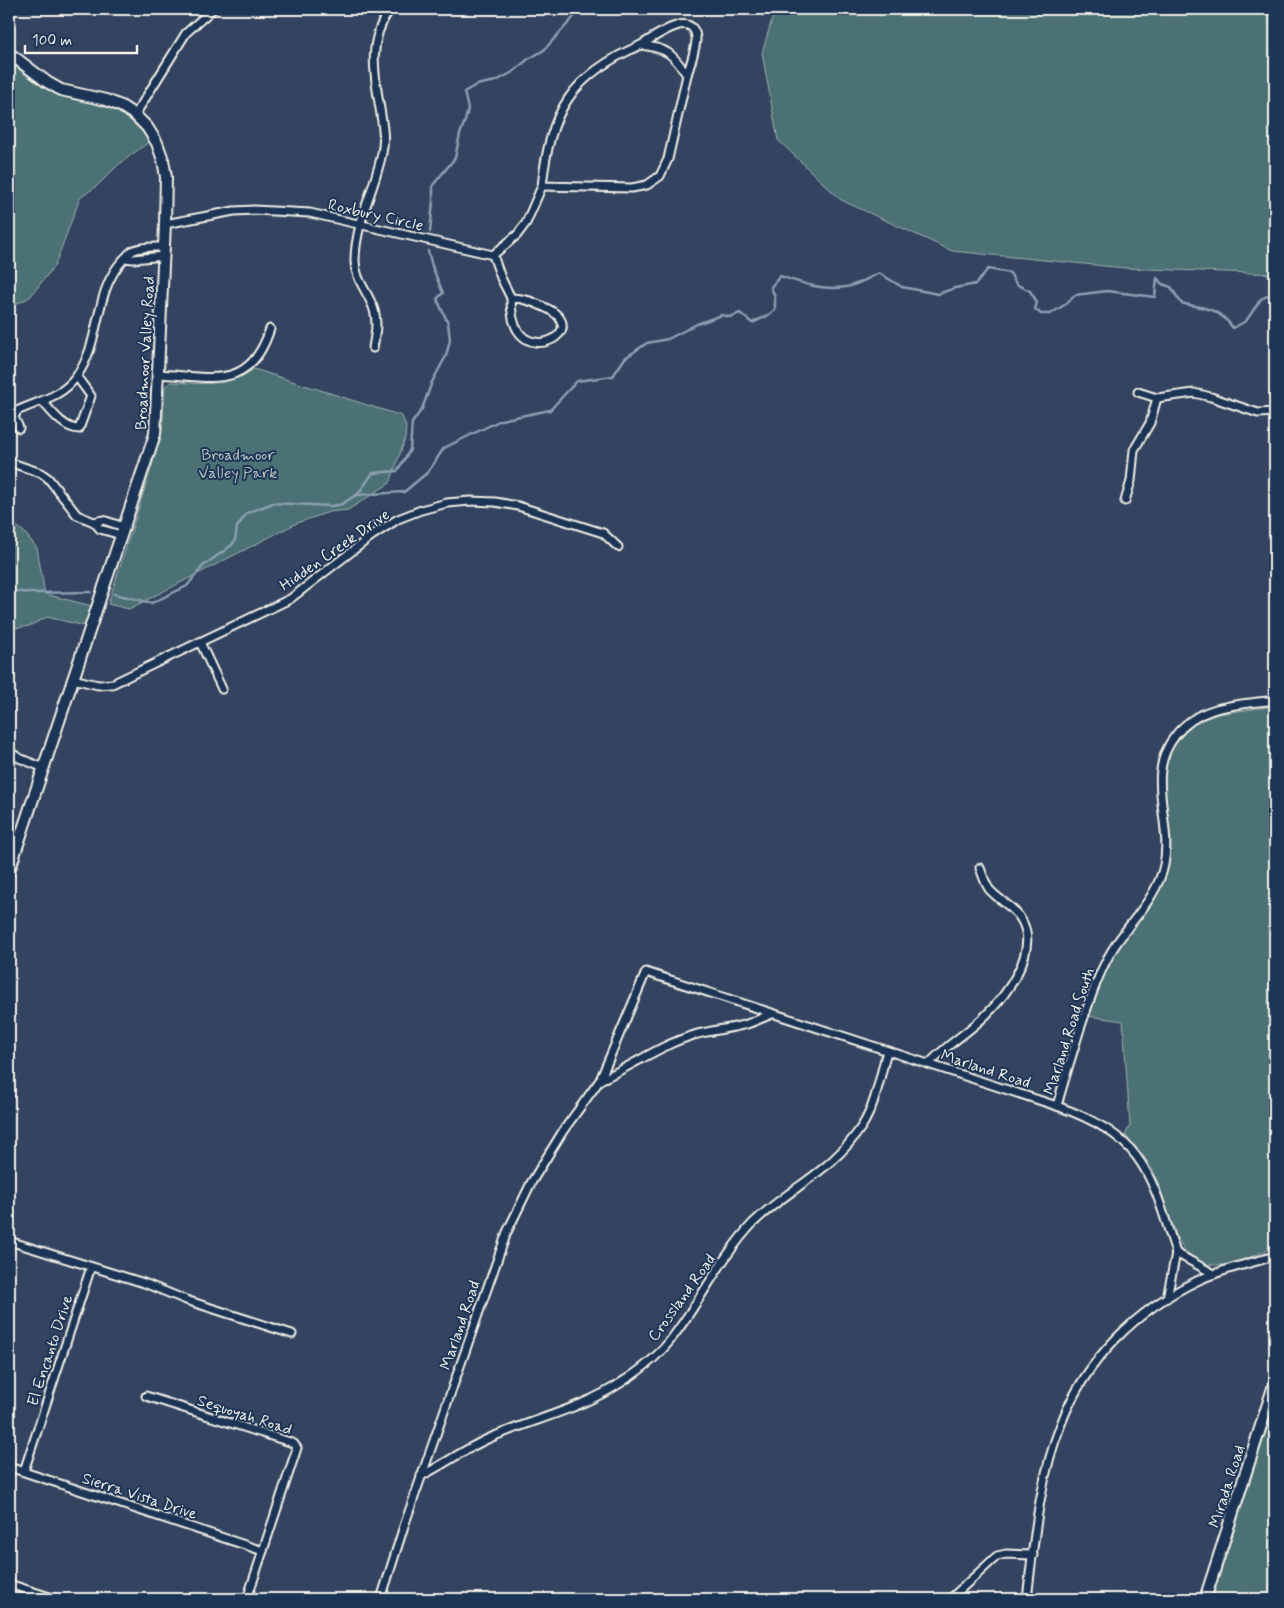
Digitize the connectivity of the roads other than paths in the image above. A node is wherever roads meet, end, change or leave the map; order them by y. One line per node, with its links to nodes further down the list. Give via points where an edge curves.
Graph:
1 (213, 9): 6 (street, via 186,33)
2 (390, 9): 9 (street, via 376,36 373,57 384,134 382,154)
3 (641, 45): 5 (street, via 660,47 677,60); 5 (street, via 672,27 689,26 696,38); 7 (street, via 618,55 590,74 562,107 554,124)
4 (9, 53): 6 (street, Broadmoor Valley Road, via 61,90 106,100)
5 (687, 75): 7 (street, via 668,159 660,176 647,185 632,188)
6 (135, 116): 8 (street, Broadmoor Valley Road, via 147,127 163,160)
7 (542, 186): 11 (street, via 526,223)
8 (165, 224): 9 (street, Roxbury Circle, via 254,210 310,213); 10 (street, Broadmoor Valley Road)
9 (360, 224): 11 (street, Roxbury Circle); 14 (street, via 356,271 374,311)
10 (164, 252): 15 (street, Broadmoor Valley Road); 16 (street, via 125,258 111,274 87,357)
11 (493, 255): 12 (street)
12 (511, 298): 12 (street, via 511,313 518,332 524,337 544,343 561,332 560,316 553,311 524,298)
13 (270, 329): 15 (street, via 260,354 251,365 232,375)
14 (373, 348)
15 (159, 374): 24 (street, Broadmoor Valley Road, via 155,434)
16 (77, 377): 19 (street, via 65,389); 19 (street, via 91,396 79,429 71,428)
17 (1138, 392): 18 (street)
18 (1156, 398): 20 (street, via 1194,393 1258,413); 23 (street, via 1150,423 1134,450)
19 (42, 401): 21 (street, via 15,413)
20 (1275, 412)
21 (19, 428)
22 (9, 462): 24 (street, via 48,478 77,515 100,528)
23 (1126, 501)
24 (122, 531): 27 (street, Broadmoor Valley Road)
25 (618, 547): 26 (street, Hidden Creek Drive, via 603,533 518,506 495,502 447,503 398,519 290,599)
26 (200, 642): 27 (street, Hidden Creek Drive, via 112,684 98,685); 28 (street)
27 (73, 679): 31 (street, Broadmoor Valley Road)
28 (222, 689)
29 (1275, 700): 38 (street, Marland Road South, via 1224,707 1192,718 1168,746 1159,778 1166,844 1164,866 1147,901 1111,952 1097,980)
30 (9, 751): 31 (street)
31 (44, 768): 33 (street, Broadmoor Valley Road)
32 (980, 868): 36 (street, via 990,890 1023,922 1027,940 1023,960 998,1002)
33 (9, 872)
34 (772, 1014): 35 (street, Marland Road); 37 (street, Marland Road, via 747,1024 687,1038 652,1052); 37 (street, Marland Road, via 646,972)
35 (887, 1051): 36 (street, Marland Road); 50 (street, Crossland Road, via 871,1108 847,1146 830,1164 748,1229 675,1335 643,1366 603,1394 488,1439)
36 (928, 1064): 38 (street, Marland Road)
37 (600, 1080): 50 (street, Marland Road, via 536,1174 507,1232)
38 (1057, 1106): 40 (street, Marland Road, via 1081,1114 1108,1129 1134,1152 1156,1192)
39 (9, 1241): 42 (street)
40 (1176, 1253): 43 (street); 44 (street)
41 (1275, 1256): 43 (street)
42 (91, 1266): 45 (street); 49 (street, El Encanto Drive)
43 (1214, 1274): 44 (street)
44 (1167, 1298): 52 (street, via 1136,1320 1113,1342 1075,1394 1049,1460)
45 (292, 1334)
46 (1275, 1382): 59 (street, Mirada Road)
47 (146, 1396): 51 (street, Sequoyah Road, via 294,1444 296,1453)
48 (9, 1467): 49 (street, Sierra Vista Drive)
49 (24, 1471): 51 (street, Sierra Vista Drive)
50 (421, 1476): 56 (street, Marland Road)
51 (263, 1551): 55 (street, Sequoyah Road)
52 (1033, 1555): 57 (street, via 997,1556); 58 (street)
53 (9, 1584): 54 (street)
54 (56, 1599)
55 (248, 1599)
56 (382, 1599)
57 (950, 1599)
58 (1026, 1599)
59 (1205, 1599)

